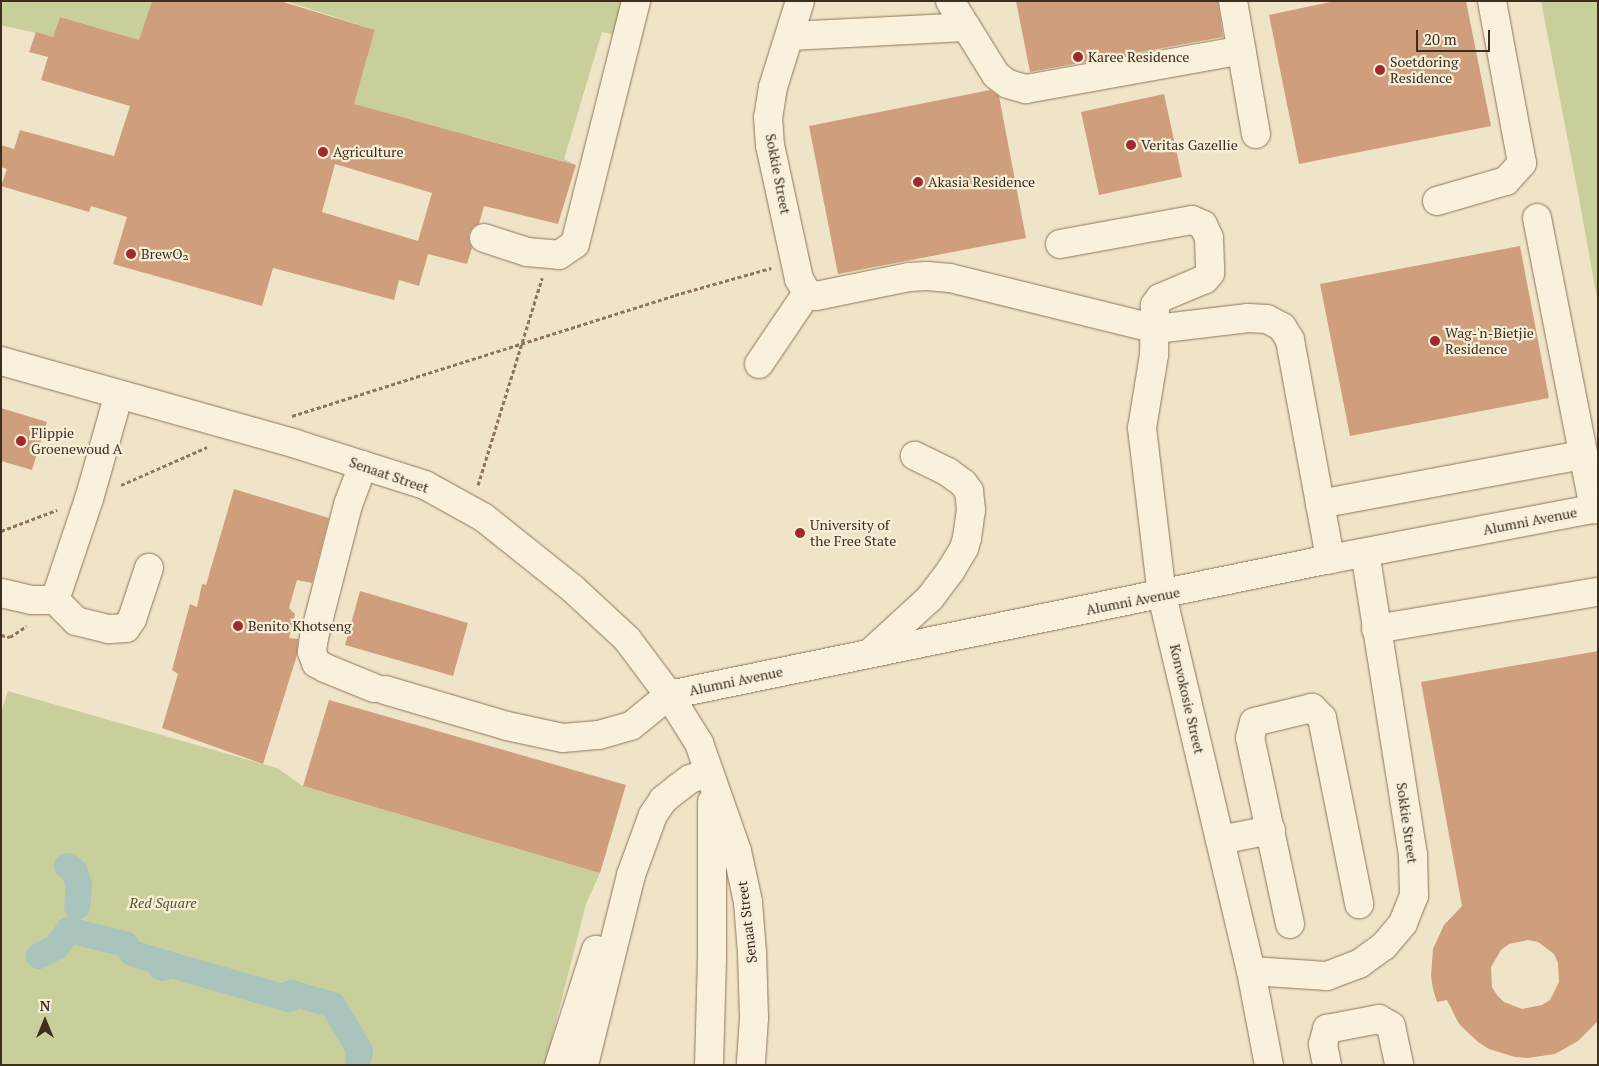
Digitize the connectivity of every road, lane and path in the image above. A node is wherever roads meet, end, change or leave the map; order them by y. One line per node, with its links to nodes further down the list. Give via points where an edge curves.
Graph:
1 (636, 1): 14 (lane, via 575,244 559,255)
2 (800, 1): 7 (lane, Sokkie Street)
3 (950, 1): 6 (lane)
4 (1233, 1): 8 (lane)
5 (1492, 1): 10 (lane, via 1522,163 1506,181)
6 (966, 27): 7 (lane); 8 (lane, via 996,75 1008,84 1026,89)
7 (790, 36): 15 (lane, Sokkie Street, via 773,87 768,118 770,145)
8 (1242, 50): 9 (lane)
9 (1256, 134)
10 (1437, 201)
11 (1537, 218): 24 (lane)
12 (484, 238): 14 (lane, via 527,252)
13 (1060, 244): 17 (lane, Konvokosie Street, via 1192,220 1203,225 1209,238 1210,273 1199,282 1160,298 1155,305)
14 (550, 254): 18 (path)
15 (796, 261): 16 (lane, Sokkie Street); 18 (path)
16 (807, 293): 17 (lane, via 816,296 909,277 950,278); 20 (lane)
17 (1156, 329): 28 (lane, via 1248,318 1267,319 1282,327 1290,340); 37 (lane, Konvokosie Street, via 1142,428)
18 (522, 343): 22 (path); 30 (path)
19 (1, 362): 21 (lane, Senaat Street)
20 (759, 364)
21 (119, 394): 26 (lane, Senaat Street); 27 (lane)
22 (290, 416)
23 (208, 447): 27 (path)
24 (1583, 455): 28 (lane); 29 (lane)
25 (915, 456): 40 (lane, via 948,472 969,491 967,538 951,570 930,598)
26 (363, 465): 30 (lane, Senaat Street, via 425,486); 41 (lane, via 348,505 314,637 312,652 316,663 380,689 507,726 563,738 599,735 631,726)
27 (89, 498): 31 (path); 38 (lane)
28 (1320, 504): 33 (lane)
29 (1596, 508): 32 (lane, Alumni Avenue)
30 (470, 510): 41 (lane, Senaat Street, via 572,588 627,639)
31 (1, 531)
32 (1365, 553): 33 (lane, Alumni Avenue); 39 (lane, Sokkie Street)
33 (1330, 559): 37 (lane, Alumni Avenue)
34 (149, 568): 38 (lane, via 126,628 110,629 76,621)
35 (1598, 592): 39 (lane)
36 (1, 593): 38 (lane, via 32,600)
37 (1162, 595): 40 (lane, Alumni Avenue); 44 (lane, Konvokosie Street)
38 (55, 600)
39 (1376, 629): 48 (lane, Sokkie Street, via 1413,855 1414,896 1403,923 1384,946 1359,964 1327,976)
40 (870, 653): 41 (lane, Alumni Avenue)
41 (669, 695): 42 (lane, Senaat Street, via 699,743)
42 (710, 780): 46 (lane, via 690,780 663,800 631,876); 49 (lane, Senaat Street, via 737,850 748,902 754,1009); 52 (lane, Senaat Street, via 712,958)
43 (1271, 830): 44 (lane); 45 (lane, via 1250,738 1254,722 1312,708 1322,718); 47 (lane)
44 (1220, 840): 48 (lane, Konvokosie Street)
45 (1359, 904)
46 (623, 907): 50 (lane, via 600,936); 51 (lane)
47 (1290, 924)
48 (1251, 971): 54 (lane, Konvokosie Street)
49 (753, 1064): 53 (lane, Senaat Street, via 736,1061)
50 (559, 1065)
51 (584, 1065)
52 (709, 1065)
53 (720, 1065)
54 (1268, 1065)
55 (1326, 1065): 56 (lane, via 1323,1044 1327,1029 1379,1019 1391,1026)
56 (1399, 1065)

